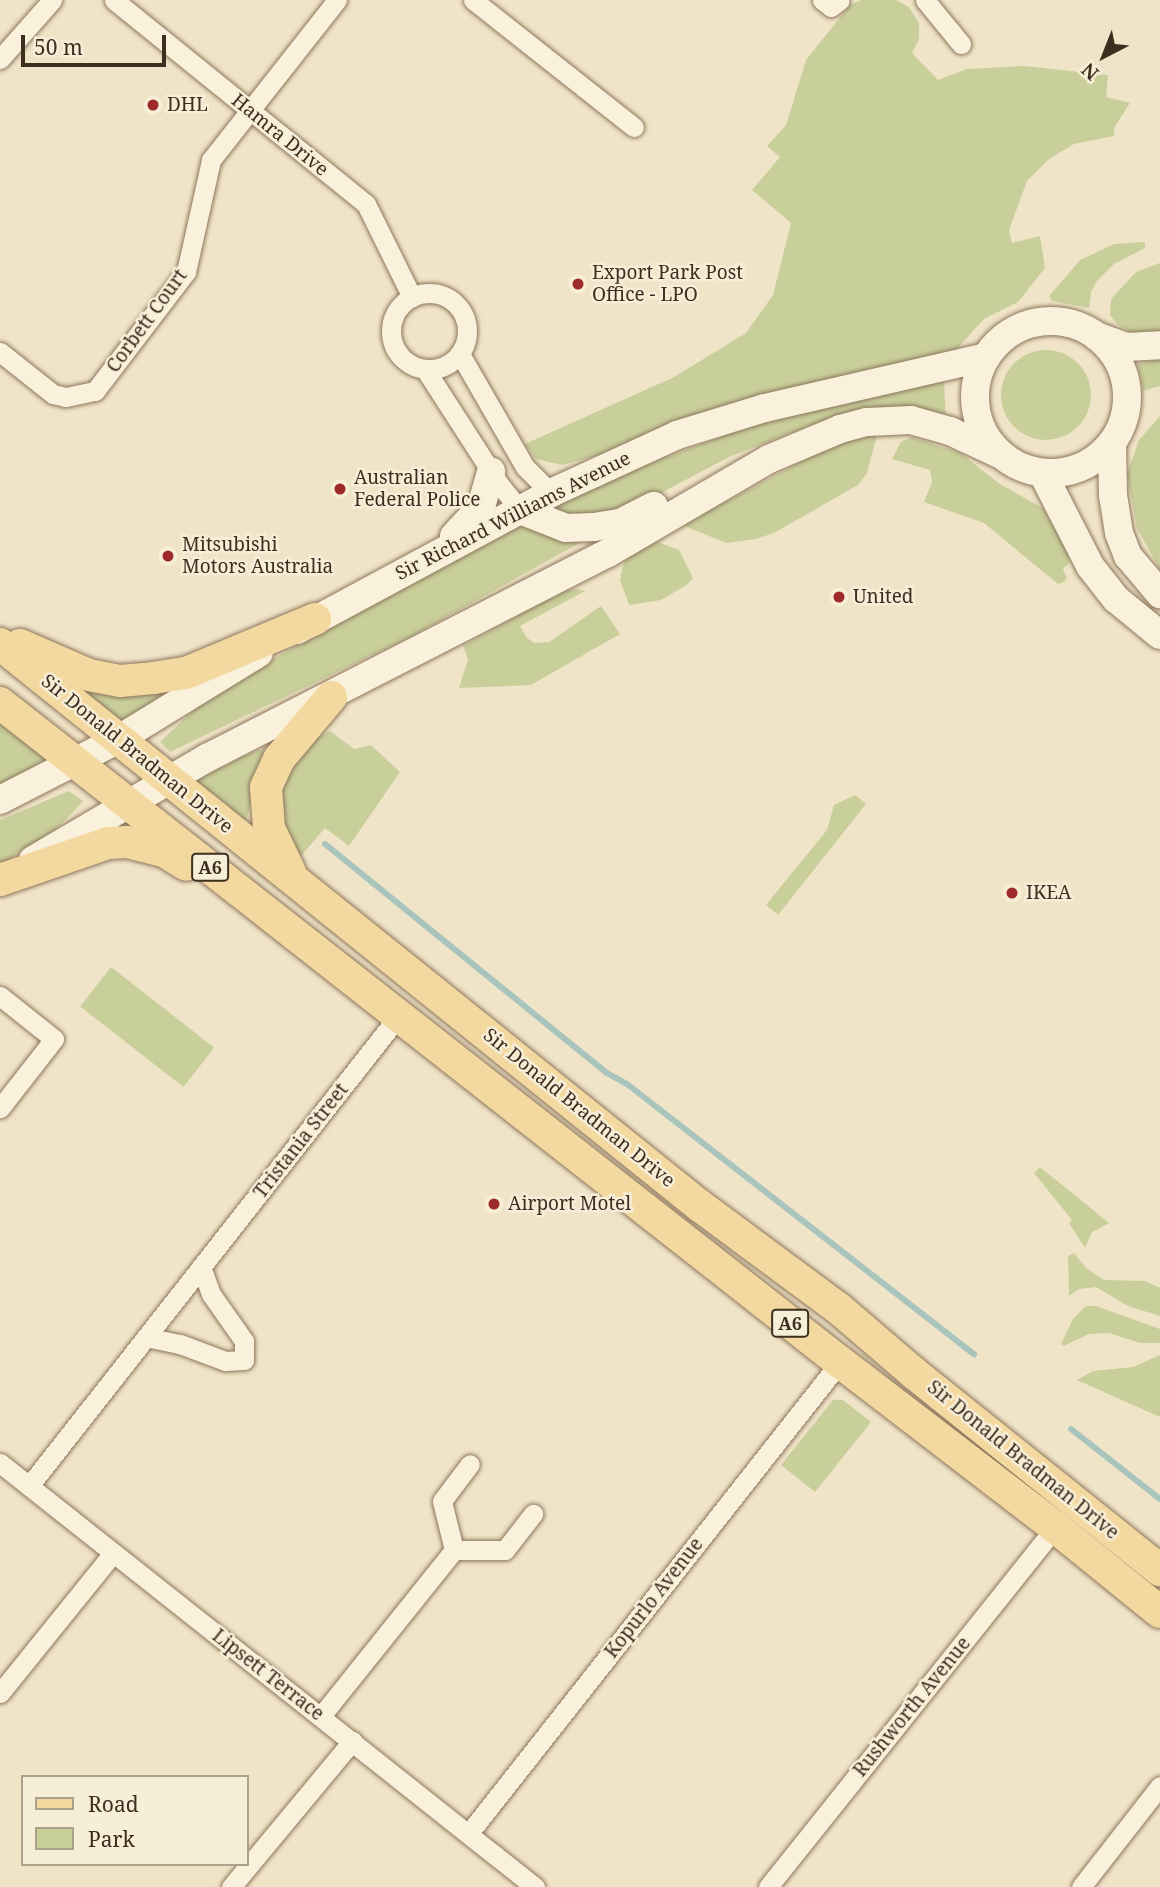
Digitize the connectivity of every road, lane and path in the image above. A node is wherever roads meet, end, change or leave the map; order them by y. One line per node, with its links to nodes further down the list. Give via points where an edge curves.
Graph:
1 (52, 0): 9 (street)
2 (114, 0): 10 (street, Hamra Drive)
3 (337, 0): 10 (street, Corbett Court)
4 (473, 0): 11 (street)
5 (822, 0): 6 (street, via 831,7)
6 (840, 0)
7 (925, 0): 8 (street)
8 (961, 44)
9 (0, 59)
10 (250, 110): 12 (street, Hamra Drive, via 366,204); 15 (street, Corbett Court, via 211,160 186,272 95,391 66,397 53,394)
11 (634, 127)
12 (412, 297): 16 (street, via 436,293 457,305 467,325); 18 (street, via 395,314 392,338 403,359)
13 (1091, 333): 14 (main road, via 1126,347); 17 (main road, via 1060,322 1026,325 996,343); 19 (main road, via 1116,359 1127,391 1124,420)
14 (1160, 345)
15 (0, 352)
16 (460, 354): 18 (street, via 438,368); 24 (street, via 525,467)
17 (986, 357): 20 (main road, via 974,397 985,437); 24 (main road, Sir Richard Williams Avenue, via 706,425)
18 (425, 369): 22 (street)
19 (1112, 443): 23 (main road, via 1093,461 1069,472); 27 (main road, via 1119,533 1128,556)
20 (999, 453): 21 (main road, via 931,424 890,420 840,429); 23 (main road)
21 (769, 459): 25 (main road, via 702,481 620,523 566,527); 32 (main road, via 598,558)
22 (491, 471): 25 (street); 26 (main road, via 476,513)
23 (1043, 474): 30 (main road, via 1090,566 1116,600)
24 (551, 493): 25 (main road, Sir Richard Williams Avenue)
25 (520, 510): 26 (main road, Sir Richard Williams Avenue)
26 (425, 560): 28 (main road, Sir Richard Williams Avenue)
27 (1160, 594)
28 (314, 619): 29 (main road, via 186,673 120,681 89,675); 34 (main road, Sir Richard Williams Avenue)
29 (0, 635)
30 (1160, 635)
31 (0, 644): 34 (main road, Sir Donald Bradman Drive / A6)
32 (331, 697): 36 (main road); 39 (main road, via 279,760 266,787 269,828)
33 (0, 703): 35 (main road, Sir Donald Bradman Drive / A6)
34 (118, 739): 35 (main road, Sir Richard Williams Avenue); 36 (main road, Sir Donald Bradman Drive / A6)
35 (76, 762): 37 (main road, Sir Richard Williams Avenue); 38 (main road, Sir Donald Bradman Drive / A6)
36 (170, 780): 38 (main road); 39 (main road, Sir Donald Bradman Drive / A6)
37 (0, 800)
38 (128, 804): 40 (main road); 41 (main road, Sir Donald Bradman Drive / A6)
39 (292, 878): 45 (main road, Sir Donald Bradman Drive / A6)
40 (0, 880): 41 (main road, via 74,853 127,842 164,851)
41 (291, 931): 43 (main road, Sir Donald Bradman Drive / A6)
42 (0, 996): 44 (street, via 54,1039)
43 (400, 1014): 46 (street, Tristania Street); 48 (main road, Sir Donald Bradman Drive / A6)
44 (0, 1108)
45 (700, 1206): 48 (main road, via 836,1334); 56 (main road, Sir Donald Bradman Drive / A6, via 838,1308)
46 (201, 1267): 47 (street, Tristania Street); 47 (street, via 211,1294 244,1341 244,1360 225,1361)
47 (146, 1337): 51 (street, Tristania Street)
48 (840, 1362): 53 (main road, Sir Donald Bradman Drive / A6); 62 (street, Kopurlo Avenue)
49 (0, 1463): 51 (street, Lipsett Terrace)
50 (470, 1464): 54 (street, via 442,1501)
51 (29, 1486): 55 (street, Lipsett Terrace)
52 (533, 1514): 54 (street, via 505,1550)
53 (1055, 1527): 57 (main road, Sir Donald Bradman Drive / A6); 65 (street, Rushworth Avenue)
54 (454, 1550): 59 (street)
55 (113, 1553): 58 (street); 59 (street, Lipsett Terrace)
56 (1160, 1570)
57 (1160, 1612)
58 (0, 1693)
59 (321, 1716): 60 (street, Lipsett Terrace)
60 (352, 1741): 62 (street, Lipsett Terrace); 63 (street)
61 (1160, 1786): 66 (street)
62 (469, 1833): 64 (street, Lipsett Terrace)
63 (231, 1887)
64 (536, 1887)
65 (768, 1887)
66 (1081, 1887)

